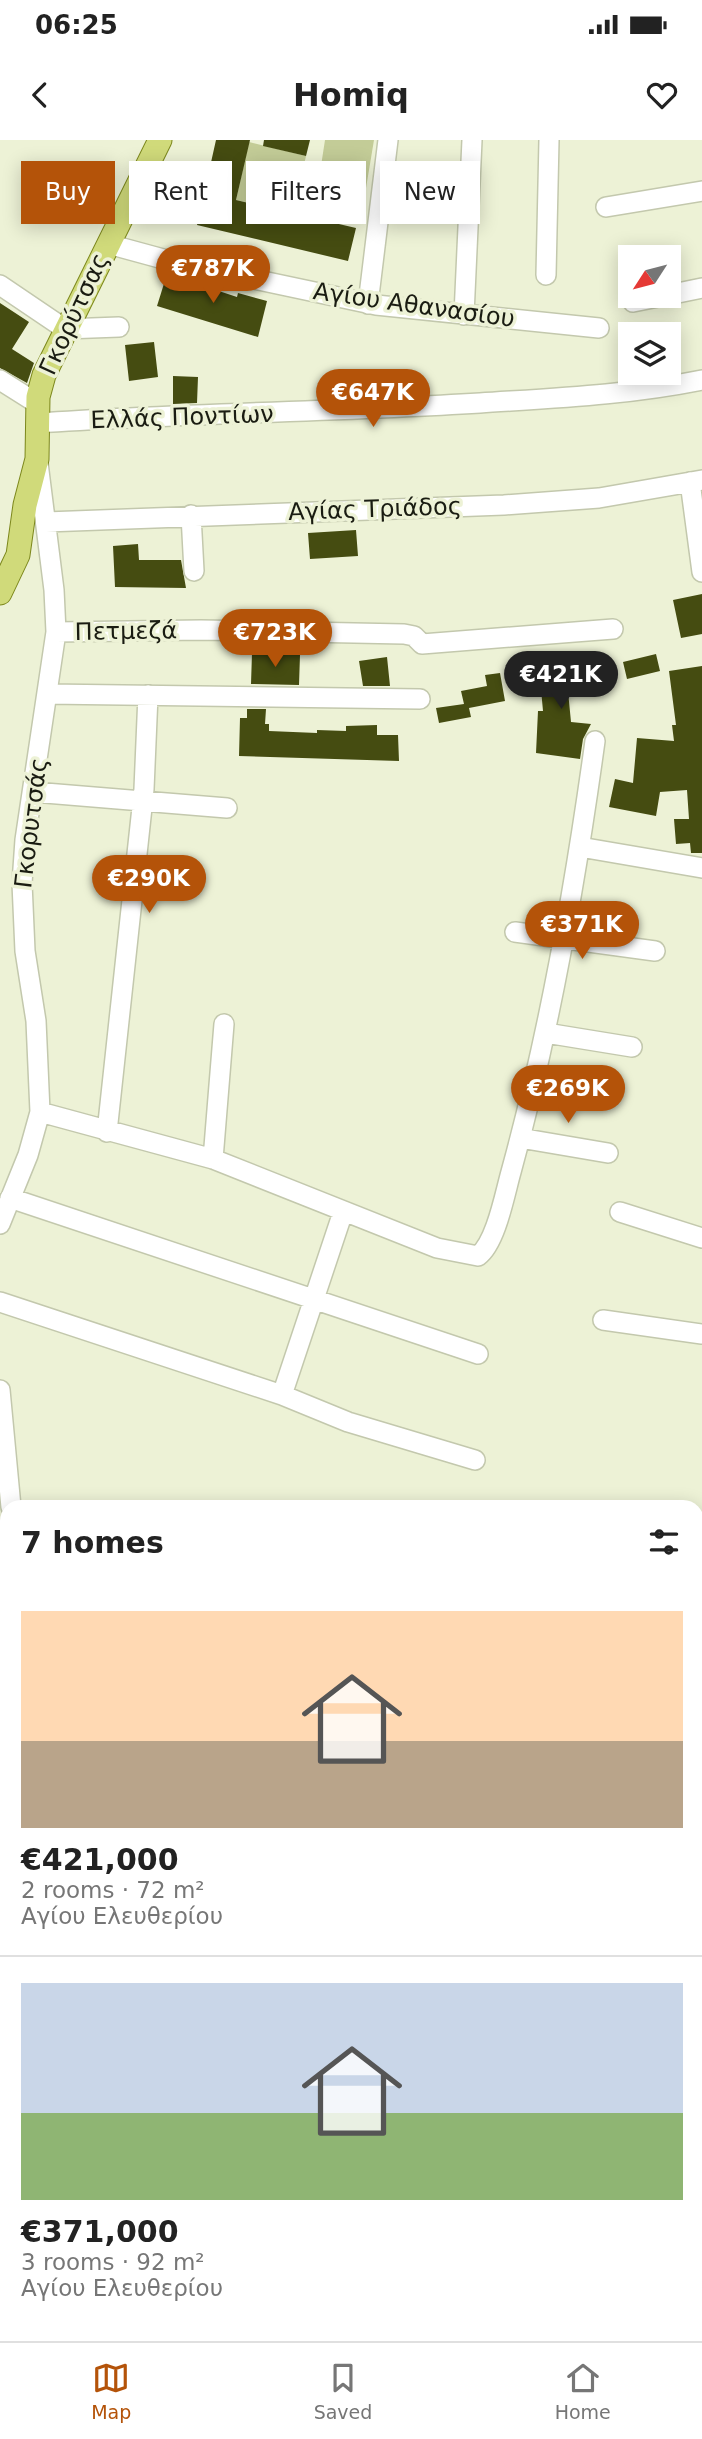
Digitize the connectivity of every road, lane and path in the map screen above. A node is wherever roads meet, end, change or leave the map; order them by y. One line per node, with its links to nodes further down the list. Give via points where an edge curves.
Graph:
1 (160, 140): 7 (main road, Γκορύτσας)
2 (388, 140): 12 (street)
3 (472, 140): 13 (street)
4 (549, 140): 8 (street)
5 (702, 191): 6 (street)
6 (606, 207)
7 (108, 244): 12 (street, Αγίου Αθανασίου); 16 (main road, Γκορύτσας)
8 (546, 275)
9 (0, 285): 16 (street)
10 (702, 288): 11 (street)
11 (681, 292)
12 (368, 304): 13 (street, Αγίου Αθανασίου)
13 (464, 315): 15 (street, Αγίου Αθανασίου)
14 (119, 327): 16 (street)
15 (599, 328)
16 (65, 329): 19 (main road, Γκορύτσας, via 44,375)
17 (0, 380): 19 (street)
18 (702, 380): 19 (street, Ελλάς Ποντίων, via 614,394 292,413)
19 (38, 413): 20 (main road, Γκορύτσας)
20 (37, 458): 23 (street, Γκορυτσάς); 26 (main road, Γκορύτσας, via 18,555)
21 (696, 481): 22 (street, Αγίας Τριάδος, via 599,498 503,505); 25 (street)
22 (191, 515): 23 (street, Αγίας Τριάδος); 24 (street)
23 (46, 522): 28 (street, Γκορυτσάς)
24 (194, 571)
25 (702, 572)
26 (0, 593)
27 (613, 629): 28 (street, Πετμεζά, via 422,644 404,634)
28 (56, 632): 29 (street, Γκορυτσάς)
29 (47, 694): 30 (street); 33 (street, Γκορυτσάς)
30 (148, 695): 31 (street); 34 (street)
31 (420, 699)
32 (595, 741): 36 (street)
33 (33, 792): 34 (street); 44 (street, Γκορυτσάς, via 25,840 23,925 36,1021)
34 (142, 799): 35 (street); 45 (street)
35 (227, 808)
36 (580, 847): 37 (street); 39 (street)
37 (702, 867)
38 (515, 932): 39 (street)
39 (564, 939): 40 (street); 42 (street)
40 (654, 951)
41 (224, 1024): 48 (street)
42 (546, 1033): 43 (street); 46 (street)
43 (632, 1047)
44 (40, 1112): 45 (street); 49 (street, Γκορυτσάς)
45 (107, 1132): 48 (street)
46 (520, 1138): 47 (street); 50 (street, via 498,1219 478,1256 437,1248)
47 (608, 1153)
48 (213, 1159): 50 (street)
49 (10, 1198): 52 (street, Γκορυτσάς); 54 (street)
50 (343, 1212): 54 (street)
51 (620, 1212): 53 (street)
52 (0, 1224)
53 (702, 1238)
54 (315, 1298): 58 (street); 60 (street)
55 (0, 1302): 60 (street)
56 (603, 1320): 57 (street)
57 (702, 1334)
58 (478, 1354)
59 (0, 1390): 62 (street)
60 (282, 1395): 61 (street, via 348,1422)
61 (475, 1460)
62 (10, 1500)

